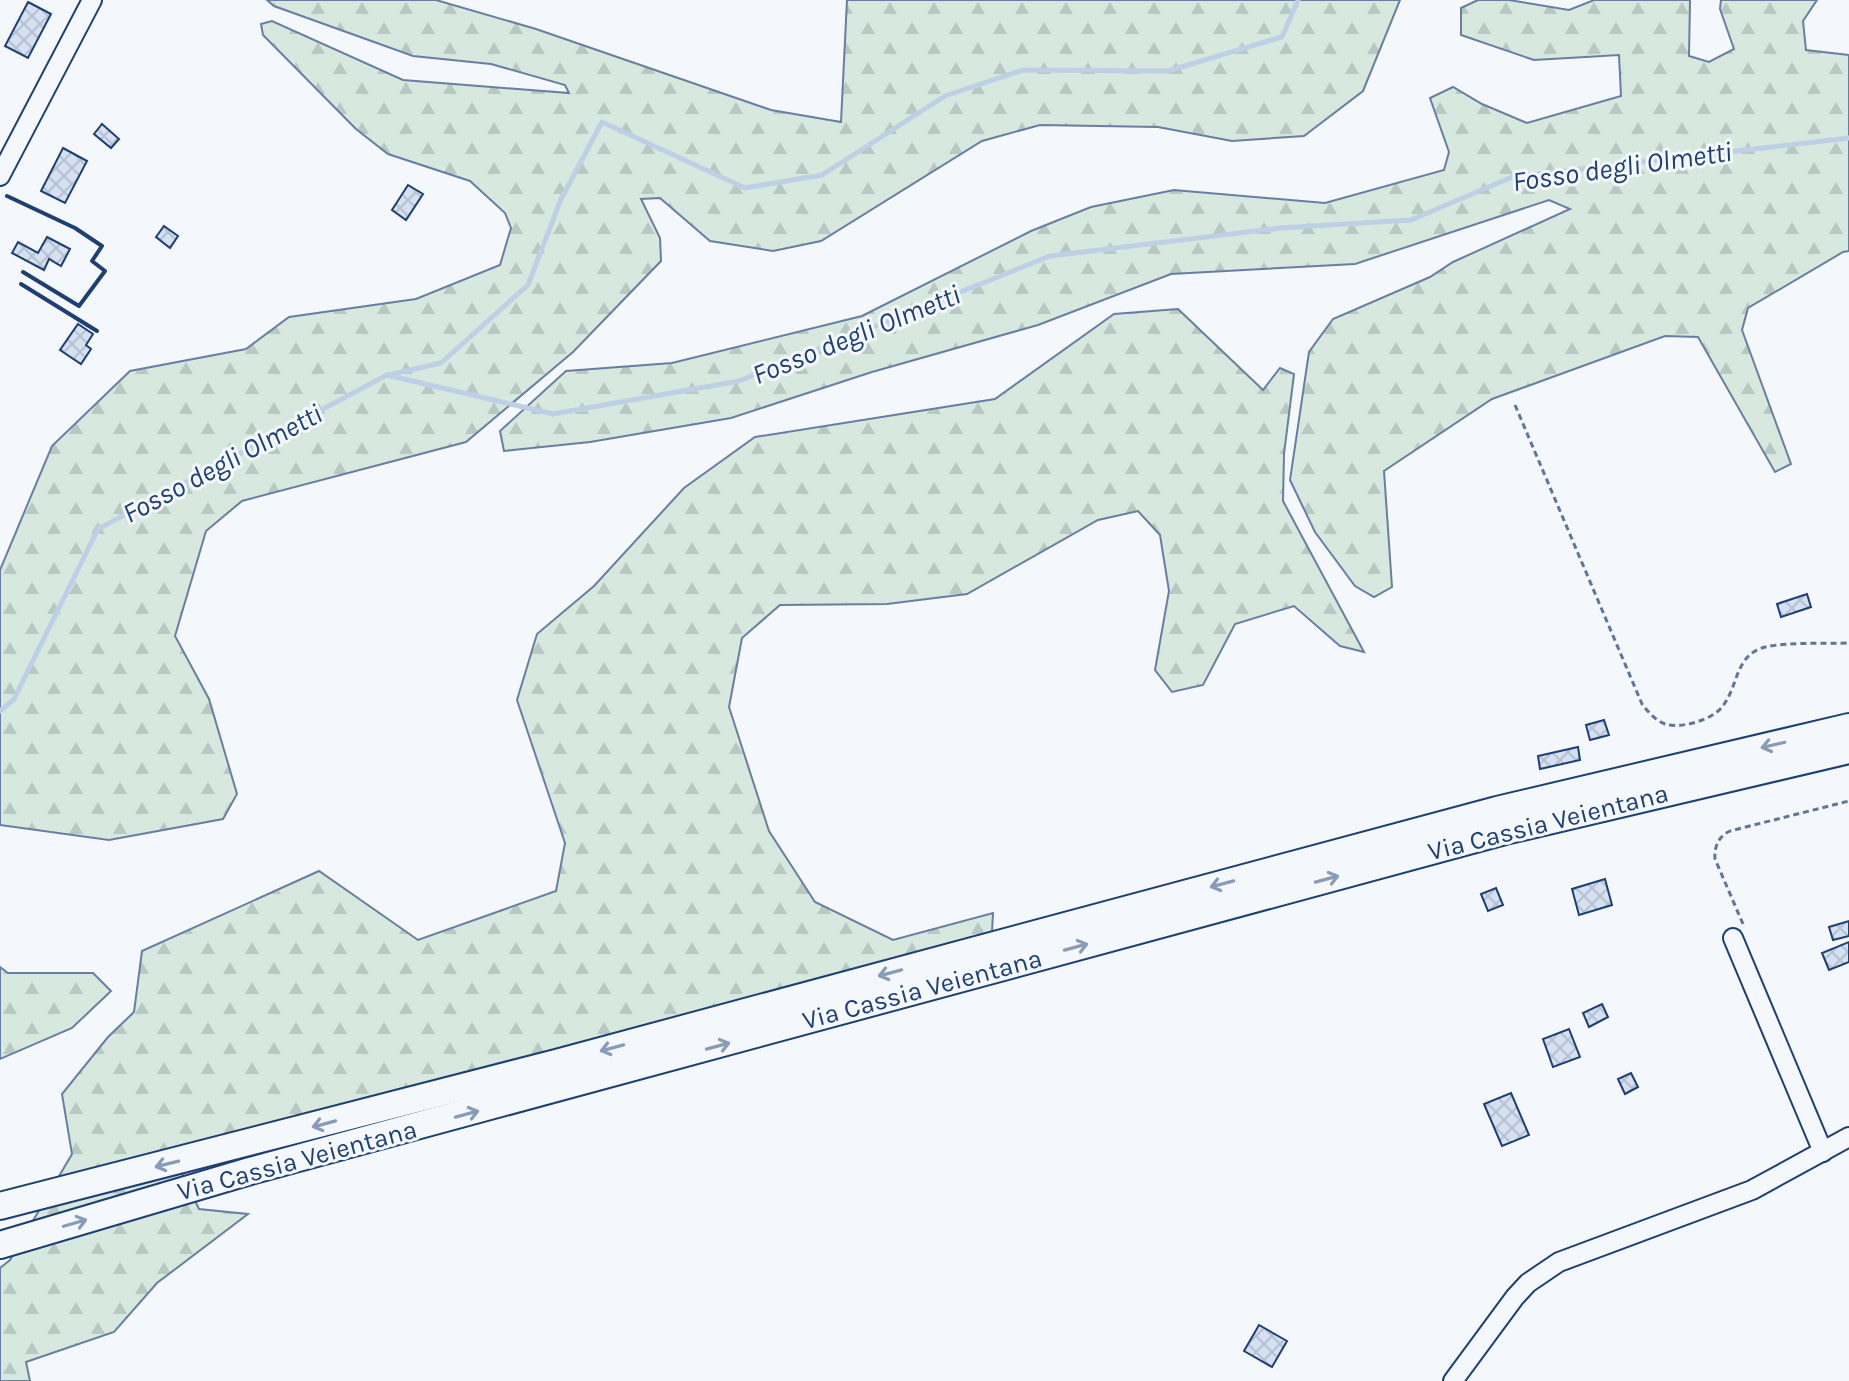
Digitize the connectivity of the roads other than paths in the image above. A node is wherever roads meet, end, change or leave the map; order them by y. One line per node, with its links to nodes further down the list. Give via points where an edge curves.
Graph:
1 (92, 0): 2 (street)
2 (0, 176)
3 (1849, 727): 8 (highway, Via Cassia Veientana, one-way to 8, via 1497,810)
4 (1849, 750): 9 (highway, Via Cassia Veientana, one-way to 4, via 250,1171 1505,831)
5 (1739, 933): 7 (street)
6 (1849, 1137): 7 (street)
7 (1823, 1152): 10 (street, via 1752,1190 1543,1271 1515,1297)
8 (0, 1206)
9 (0, 1245)
10 (1453, 1381)

